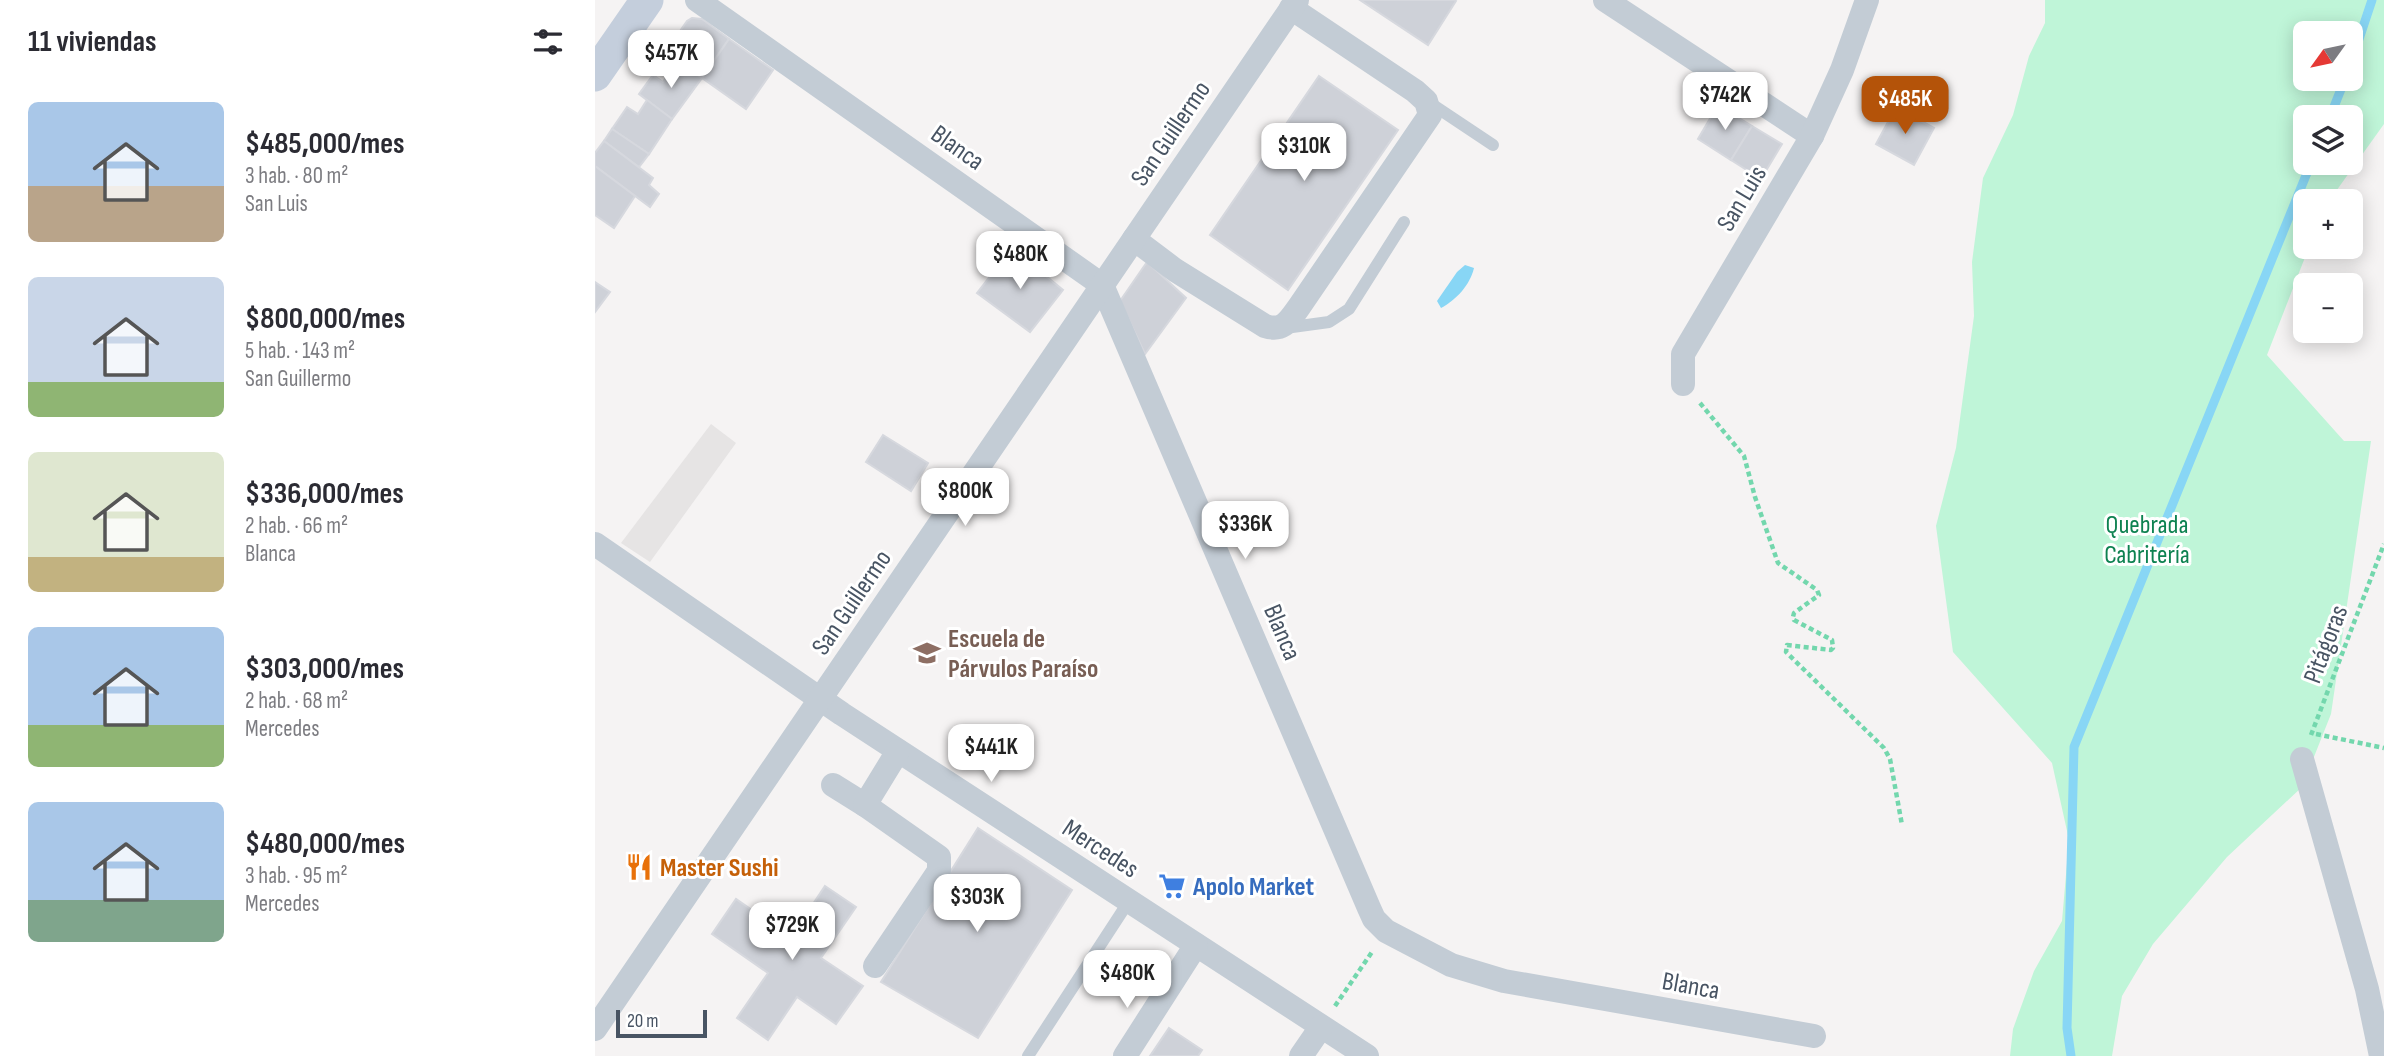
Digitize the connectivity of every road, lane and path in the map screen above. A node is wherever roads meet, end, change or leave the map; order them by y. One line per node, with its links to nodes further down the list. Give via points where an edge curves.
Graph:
1 (647, 0): 6 (main road)
2 (697, 0): 12 (street, Blanca)
3 (1605, 0): 8 (street)
4 (1867, 0): 8 (street, San Luis)
5 (1294, 4): 7 (street); 11 (street, San Guillermo)
6 (595, 75)
7 (1426, 101): 9 (lane); 13 (street, via 1430,115)
8 (1812, 136): 14 (street, San Luis, via 1683,354)
9 (1493, 145)
10 (1404, 222): 13 (lane, via 1349,309 1329,322)
11 (1133, 239): 12 (street, San Guillermo); 13 (street, via 1265,326)
12 (1102, 285): 17 (street, San Guillermo); 25 (street, Blanca, via 1369,908)
13 (1282, 328)
14 (1683, 384): 23 (path, via 1744,456 1780,566 1818,590 1819,595 1794,613 1794,621 1832,640 1833,648 1787,645 1786,652 1884,748)
15 (595, 544): 17 (street, Mercedes)
16 (2384, 544): 20 (path, Pitágoras)
17 (821, 700): 19 (street, Mercedes); 29 (street, San Guillermo)
18 (2384, 748): 20 (path, via 2315,734)
19 (898, 751): 22 (street); 24 (street, Mercedes)
20 (2302, 759): 35 (street, via 2367,989)
21 (833, 785): 22 (street)
22 (865, 805): 27 (street, via 941,862)
23 (1902, 825)
24 (1129, 901): 26 (street, Mercedes); 31 (lane)
25 (1386, 931): 28 (path); 30 (street, Blanca, via 1451,965 1504,981)
26 (1196, 945): 28 (street, Mercedes); 32 (street)
27 (876, 966)
28 (1321, 1027): 33 (street); 34 (street, Mercedes)
29 (595, 1029)
30 (1814, 1036)
31 (1028, 1056)
32 (1125, 1056)
33 (1301, 1056)
34 (1367, 1056)
35 (2381, 1056)

